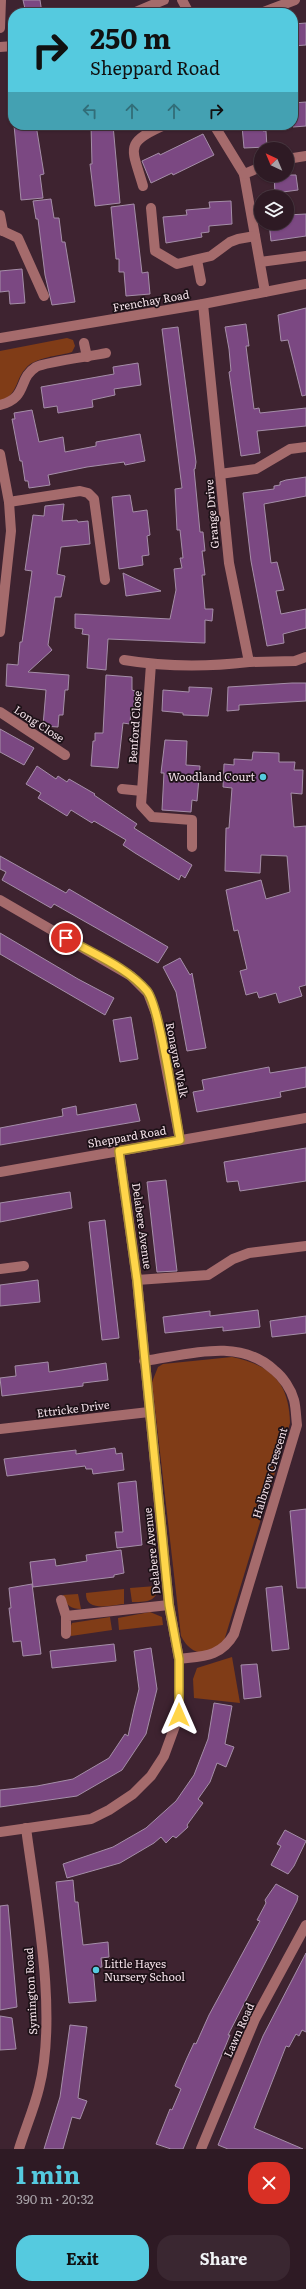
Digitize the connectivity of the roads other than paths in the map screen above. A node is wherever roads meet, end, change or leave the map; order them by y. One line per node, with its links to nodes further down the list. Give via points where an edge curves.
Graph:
1 (1, 0): 6 (street)
2 (164, 0): 4 (street)
3 (295, 0): 5 (street)
4 (145, 8)
5 (274, 8)
6 (0, 28)
7 (153, 130): 13 (street, via 140,136 132,151)
8 (217, 130): 12 (street)
9 (306, 156): 10 (street)
10 (294, 157)
11 (254, 170): 12 (street)
12 (244, 174): 17 (street)
13 (144, 186)
14 (151, 208): 19 (street, via 156,251 177,264)
15 (0, 215): 16 (street)
16 (2, 232): 24 (street, via 18,238)
17 (255, 236): 19 (street, via 238,239 211,256); 20 (street)
18 (306, 256): 20 (street)
19 (197, 260): 21 (street)
20 (260, 262): 23 (street)
21 (202, 281)
22 (306, 284): 23 (street, Frenchay Road)
23 (265, 292): 25 (street, Frenchay Road)
24 (44, 296)
25 (203, 304): 26 (street, Frenchay Road); 33 (street, Grange Drive)
26 (0, 338)
27 (84, 343): 29 (street)
28 (106, 353): 29 (street)
29 (87, 357): 30 (street, via 37,367 28,375 18,397)
30 (0, 406)
31 (306, 447): 33 (street, via 290,449 256,469)
32 (0, 456): 34 (street)
33 (220, 474): 39 (street, Grange Drive, via 229,563)
34 (10, 502): 35 (street, via 80,491 88,493 94,499); 36 (street, via 9,559)
35 (105, 580)
36 (0, 632)
37 (306, 657): 39 (street, via 295,661)
38 (124, 660): 40 (street)
39 (249, 662): 40 (street, via 213,666)
40 (151, 664): 44 (street, Benford Close)
41 (0, 712): 42 (street, Long Close)
42 (65, 755)
43 (122, 788): 44 (street)
44 (142, 791): 45 (street, Benford Close, via 141,805 152,816 192,820)
45 (192, 847)
46 (0, 900): 48 (street, Ronayne Walk, via 132,976 148,992 156,1014)
47 (306, 1118): 48 (street, Sheppard Road)
48 (180, 1140): 49 (street, Sheppard Road)
49 (119, 1151): 50 (street, Sheppard Road); 54 (street, Delabere Avenue)
50 (0, 1172)
51 (306, 1246): 54 (street, via 249,1253 233,1259 208,1275)
52 (24, 1266): 53 (street)
53 (0, 1269)
54 (137, 1280): 55 (street, Delabere Avenue)
55 (144, 1361): 56 (street, Delabere Avenue); 62 (street, Halbrow Crescent, via 217,1350 250,1354 269,1365 283,1378 294,1399 297,1425 234,1634 228,1645 211,1655)
56 (149, 1412): 57 (street, Ettricke Drive); 59 (street, Delabere Avenue)
57 (0, 1429)
58 (61, 1600): 60 (street)
59 (169, 1605): 60 (street); 62 (street, Delabere Avenue)
60 (66, 1616): 61 (street)
61 (66, 1634)
62 (179, 1659): 63 (street, Delabere Avenue, via 179,1715 164,1756 151,1776 133,1794 91,1819)
63 (26, 1828): 64 (street, Delabere Avenue); 66 (street, Symington Road, via 41,1945 45,2043 39,2088)
64 (0, 1832)
65 (306, 1925): 67 (street, Lawn Road, via 256,2019)
66 (19, 2149)
67 (201, 2149)

